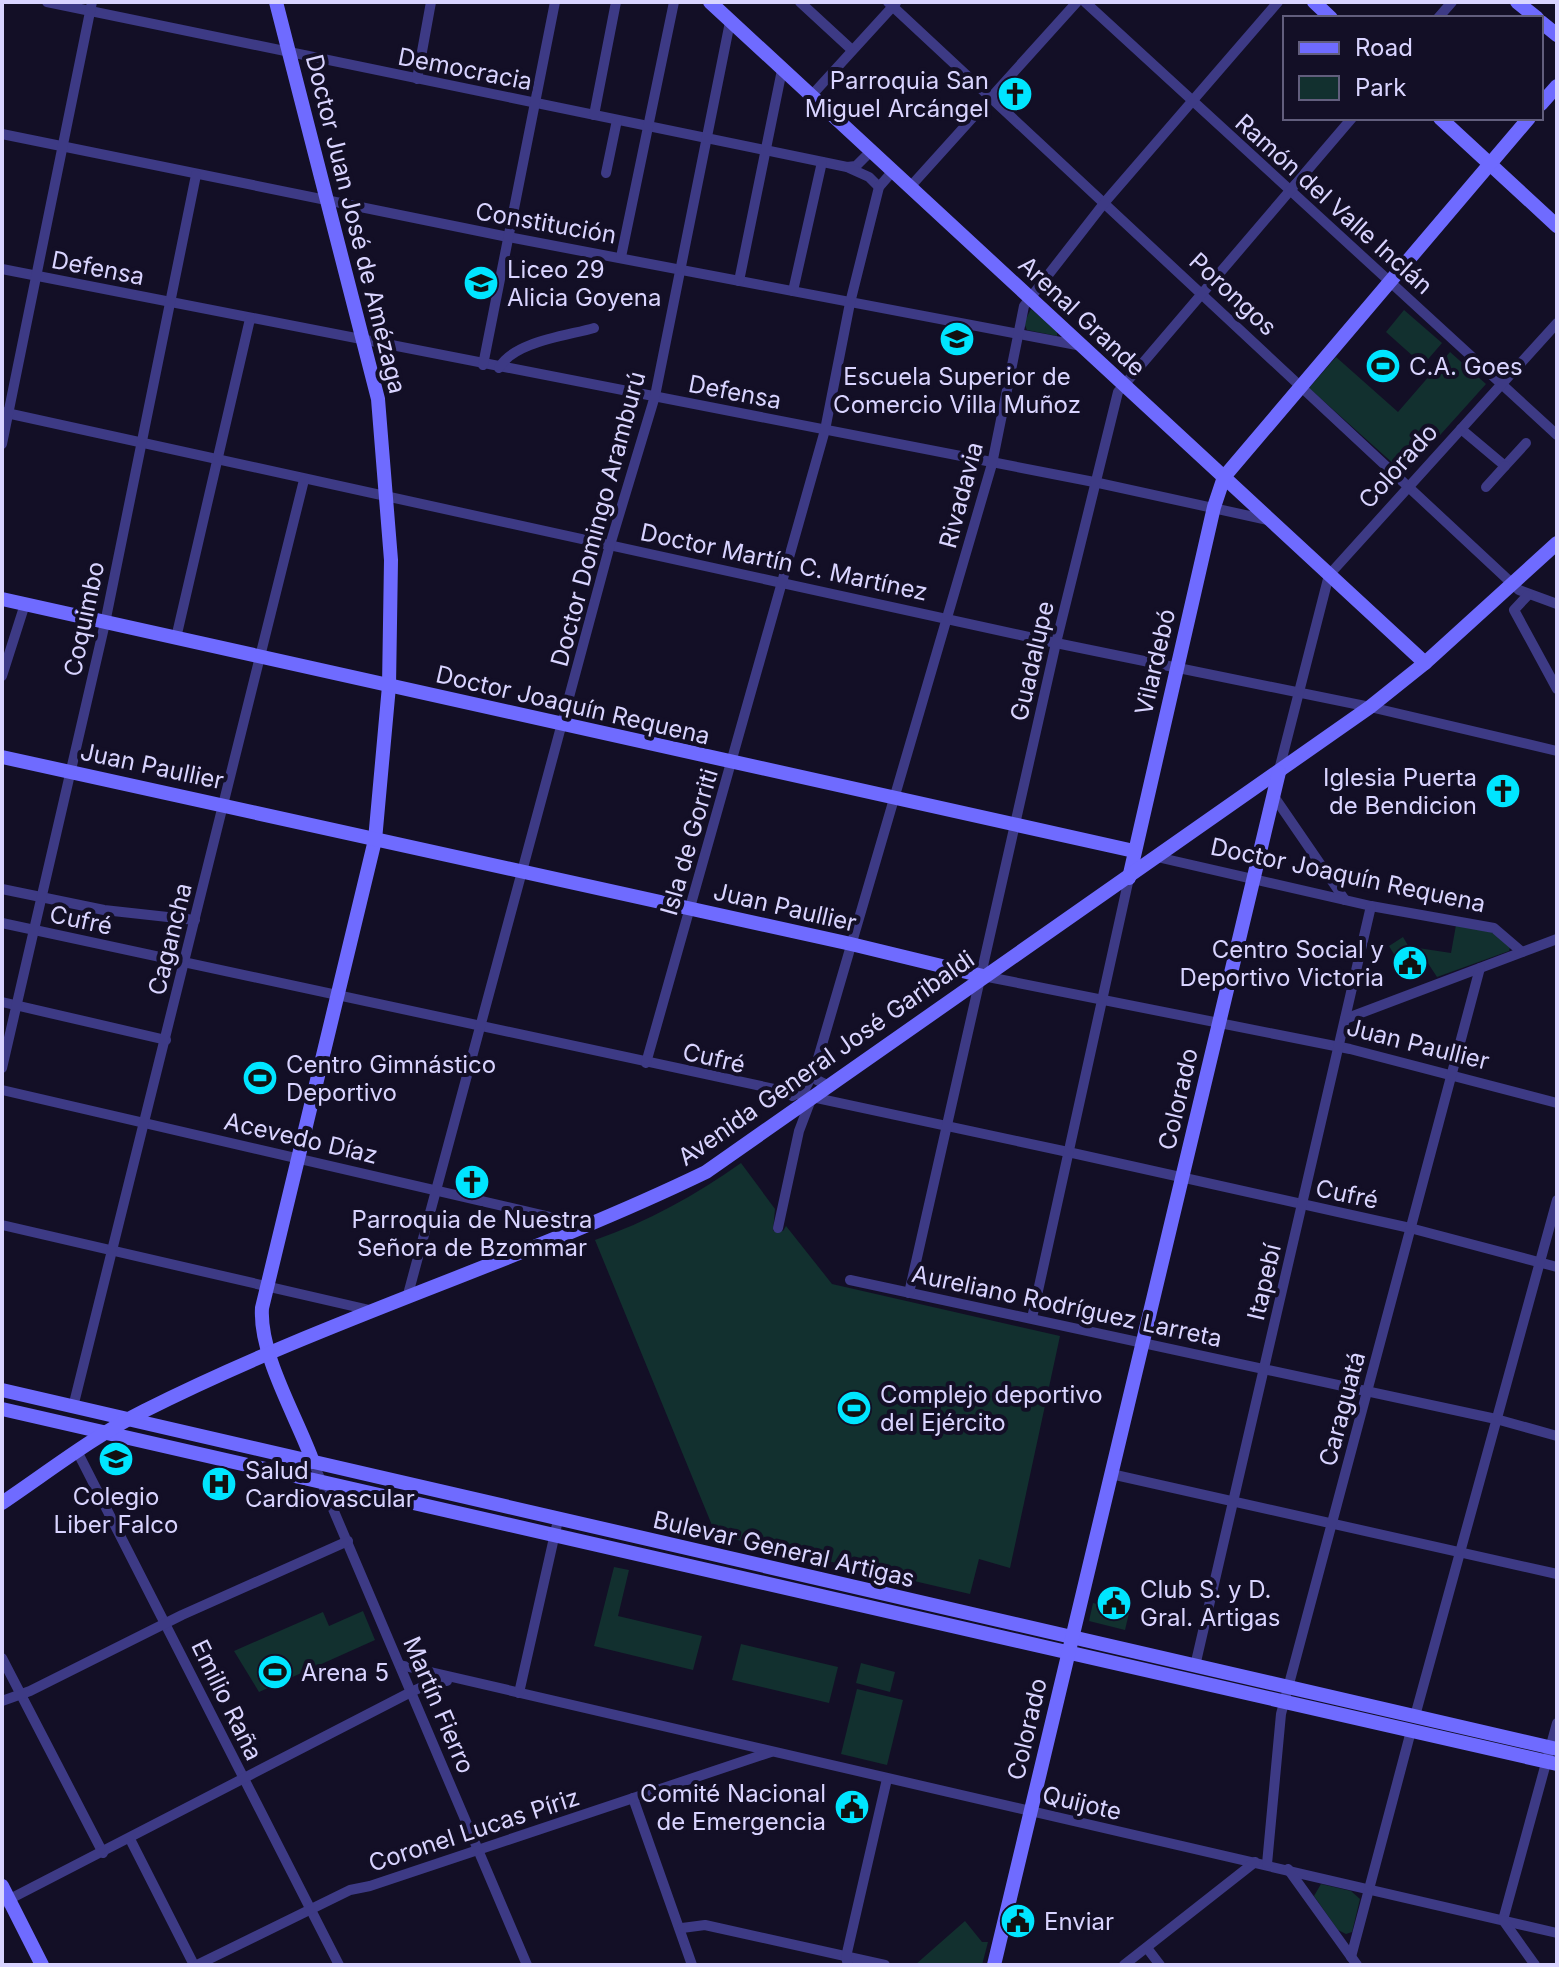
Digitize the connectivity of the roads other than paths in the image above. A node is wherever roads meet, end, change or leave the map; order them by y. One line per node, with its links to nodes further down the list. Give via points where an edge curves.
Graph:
1 (47, 2): 15 (street, Democracia)
2 (276, 2): 20 (street, Doctor Juan José de Amézaga)
3 (431, 2): 22 (street)
4 (555, 2): 27 (street)
5 (616, 2): 29 (street)
6 (674, 2): 34 (street)
7 (710, 2): 18 (street, Arenal Grande)
8 (800, 2): 19 (street)
9 (1077, 2): 25 (street)
10 (1085, 2): 28 (street, Ramón del Valle Inclán)
11 (1278, 2): 28 (street, Rivadavia)
12 (1314, 2): 16 (street)
13 (1517, 2): 17 (street)
14 (893, 3): 19 (street); 25 (street, Porongos)
15 (91, 7): 20 (street, Democracia); 37 (street)
16 (1329, 16)
17 (1534, 16)
18 (730, 22): 21 (street, Arenal Grande); 36 (street, Doctor Domingo Aramburú)
19 (852, 50): 24 (street)
20 (291, 55): 22 (street, Democracia); 49 (street, Doctor Juan José de Amézaga)
21 (782, 70): 24 (street, Arenal Grande); 38 (street)
22 (417, 79): 27 (street, Democracia)
23 (1557, 86): 26 (street)
24 (811, 96): 39 (street, Arenal Grande)
25 (990, 97): 47 (street); 50 (street, Porongos)
26 (1543, 102)
27 (536, 103): 29 (street, Democracia); 52 (street)
28 (1191, 103): 48 (street, Ramón del Valle Inclán); 50 (street, Rivadavia)
29 (594, 115): 30 (street, Democracia)
30 (617, 120): 34 (street, Democracia); 44 (street)
31 (1350, 120): 48 (street, Guadalupe)
32 (1442, 120): 41 (street)
33 (1527, 120): 41 (street, Vilardebó)
34 (648, 126): 36 (street, Democracia); 53 (street)
35 (2, 134): 37 (street, Constitución)
36 (707, 138): 38 (street, Democracia); 55 (street, Doctor Domingo Aramburú)
37 (62, 147): 45 (street, Constitución); 56 (street)
38 (765, 150): 40 (street, Democracia); 57 (street)
39 (870, 152): 42 (street, via 856,166); 43 (street, Arenal Grande)
40 (822, 162): 42 (street, Democracia); 59 (street)
41 (1490, 164): 51 (street); 58 (street, Vilardebó)
42 (847, 167): 46 (street)
43 (892, 172): 46 (street, Isla de Gorriti); 47 (street, Arenal Grande)
44 (606, 173)
45 (196, 175): 49 (street, Constitución); 62 (street, Coquimbo)
46 (879, 187): 63 (street, Isla de Gorriti)
47 (910, 187): 61 (street, Arenal Grande)
48 (1292, 190): 58 (street, Ramón del Valle Inclán); 60 (street, Guadalupe)
49 (329, 201): 52 (street, Constitución); 68 (street, Doctor Juan José de Amézaga)
50 (1105, 202): 60 (street, Porongos); 61 (street, Rivadavia)
51 (1557, 226)
52 (508, 237): 53 (street, Constitución); 70 (street)
53 (621, 257): 55 (street, Constitución)
54 (2, 269): 56 (street, Defensa)
55 (681, 270): 57 (street, Constitución); 75 (street, Doctor Domingo Aramburú)
56 (37, 276): 62 (street, Defensa); 76 (street)
57 (739, 281): 59 (street, Constitución)
58 (1389, 282): 73 (street, Ramón del Valle Inclán); 74 (street, Vilardebó)
59 (793, 291): 63 (street, Constitución)
60 (1204, 293): 72 (street, Guadalupe); 74 (street, Porongos)
61 (1029, 296): 67 (street, Rivadavia); 69 (street, Arenal Grande)
62 (169, 303): 64 (street, Defensa); 80 (street, Coquimbo)
63 (850, 303): 67 (street, Constitución); 78 (street, Isla de Gorriti)
64 (250, 319): 68 (street, Defensa); 83 (street)
65 (1557, 323): 73 (street, Colorado)
66 (594, 328): 71 (street, via 505,356)
67 (1018, 333): 69 (street, Constitución); 84 (street, Rivadavia)
68 (366, 342): 70 (street, Defensa); 91 (street, Doctor Juan José de Amézaga, via 378,399)
69 (1084, 347): 72 (street, Arenal Grande)
70 (483, 365): 71 (street, Defensa)
71 (499, 368): 75 (street, Defensa)
72 (1124, 384): 86 (street, Arenal Grande); 88 (street, Guadalupe)
73 (1503, 384): 77 (street, Colorado); 79 (street, Ramón del Valle Inclán)
74 (1302, 386): 86 (street, Vilardebó); 89 (street, Porongos)
75 (655, 396): 78 (street, Defensa); 95 (street, Doctor Domingo Aramburú)
76 (4, 412): 80 (street, Doctor Martín C. Martínez); 82 (street)
77 (1461, 429): 85 (street); 89 (street, Colorado)
78 (825, 430): 84 (street, Defensa); 97 (street, Isla de Gorriti)
79 (1557, 435)
80 (141, 443): 83 (street, Doctor Martín C. Martínez); 104 (street, Coquimbo)
81 (1526, 443): 85 (street)
82 (2, 444)
83 (218, 460): 87 (street, Doctor Martín C. Martínez); 105 (street)
84 (992, 464): 88 (street, Defensa); 103 (street, Rivadavia)
85 (1505, 466): 90 (street)
86 (1224, 477): 92 (street, Vilardebó); 93 (street, Arenal Grande)
87 (304, 480): 91 (street, Doctor Martín C. Martínez); 107 (street, Cagancha)
88 (1094, 482): 92 (street, Defensa); 106 (street, Guadalupe)
89 (1411, 487): 96 (street, Colorado); 98 (street, Porongos)
90 (1486, 487)
91 (386, 498): 95 (street, Doctor Martín C. Martínez); 111 (street, Doctor Juan José de Amézaga, via 391,560)
92 (1214, 507): 93 (street, Defensa); 109 (street, Vilardebó)
93 (1270, 520): 96 (street, Arenal Grande)
94 (1557, 543): 98 (street, Avenida General José Garibaldi)
95 (610, 545): 97 (street, Doctor Martín C. Martínez); 115 (street, Doctor Domingo Aramburú)
96 (1329, 575): 108 (street, Arenal Grande); 113 (street, Colorado)
97 (783, 581): 103 (street, Doctor Martín C. Martínez); 118 (street, Isla de Gorriti)
98 (1514, 583): 99 (street, Porongos); 108 (street, Avenida General José Garibaldi)
99 (1528, 595): 102 (street, Porongos); 112 (street, via 1514,610)
100 (2, 599): 101 (street, Doctor Joaquín Requena)
101 (25, 604): 104 (street, Doctor Joaquín Requena); 110 (street)
102 (1557, 604)
103 (947, 618): 106 (street, Doctor Martín C. Martínez); 122 (street, Rivadavia)
104 (105, 623): 105 (street, Doctor Joaquín Requena); 119 (street, Coquimbo)
105 (176, 638): 107 (street, Doctor Joaquín Requena)
106 (1056, 643): 109 (street, Doctor Martín C. Martínez); 124 (street, Guadalupe)
107 (260, 656): 111 (street, Doctor Joaquín Requena); 123 (street, Cagancha)
108 (1425, 663): 114 (street, Avenida General José Garibaldi)
109 (1176, 666): 113 (street, Doctor Martín C. Martínez); 126 (street, Vilardebó)
110 (2, 676)
111 (389, 686): 115 (street, Doctor Joaquín Requena); 125 (street, Doctor Juan José de Amézaga)
112 (1557, 689)
113 (1298, 692): 114 (street, Doctor Martín C. Martínez); 120 (street, Colorado)
114 (1370, 707): 116 (street, Doctor Martín C. Martínez); 120 (street, Avenida General José Garibaldi)
115 (562, 725): 118 (street, Doctor Joaquín Requena); 128 (street, Doctor Domingo Aramburú)
116 (1557, 751)
117 (2, 757): 119 (street, Juan Paullier)
118 (733, 763): 122 (street, Doctor Joaquín Requena); 135 (street, Isla de Gorriti)
119 (71, 771): 123 (street, Juan Paullier); 132 (street, Coquimbo)
120 (1279, 772): 121 (street, Colorado); 127 (street, Avenida General José Garibaldi)
121 (1273, 795): 130 (street, Colorado); 133 (street)
122 (894, 798): 124 (street, Doctor Joaquín Requena); 140 (street, Rivadavia)
123 (224, 804): 125 (street, Juan Paullier); 136 (street, Cagancha)
124 (1014, 825): 126 (street, Doctor Joaquín Requena); 144 (street, Guadalupe)
125 (375, 840): 128 (street, Juan Paullier); 145 (street, Doctor Juan José de Amézaga)
126 (1134, 851): 129 (street, Vilardebó)
127 (1157, 857): 129 (street, Avenida General José Garibaldi); 130 (street, Doctor Joaquín Requena)
128 (521, 872): 135 (street, Juan Paullier); 151 (street, Doctor Domingo Aramburú)
129 (1129, 878): 144 (street, Avenida General José Garibaldi); 146 (street, Vilardebó)
130 (1253, 878): 133 (street, Doctor Joaquín Requena); 150 (street, Colorado)
131 (2, 889): 132 (street)
132 (42, 897): 136 (street); 138 (street, Coquimbo)
133 (1345, 900): 134 (street, Doctor Joaquín Requena)
134 (1371, 906): 141 (street, Doctor Joaquín Requena, via 1494,928); 149 (street, Itapebí)
135 (690, 908): 140 (street, Juan Paullier); 154 (street, Isla de Gorriti)
136 (195, 920): 142 (street, Cagancha)
137 (2, 923): 138 (street, Cufré)
138 (34, 930): 142 (street, Cufré); 148 (street, Coquimbo)
139 (1557, 939): 141 (street)
140 (851, 944): 144 (street, Juan Paullier); 156 (street, Rivadavia)
141 (1522, 952): 143 (street)
142 (185, 963): 145 (street, Cufré); 152 (street, Cagancha)
143 (1480, 968): 149 (street); 157 (street, Caraguatá)
144 (983, 976): 146 (street, Juan Paullier); 158 (street, Avenida General José Garibaldi); 165 (street, Guadalupe)
145 (337, 996): 151 (street, Cufré); 168 (street, Doctor Juan José de Amézaga)
146 (1102, 998): 150 (street, Juan Paullier); 167 (street, Vilardebó)
147 (2, 1002): 148 (street)
148 (16, 1005): 152 (street); 155 (street, Coquimbo)
149 (1345, 1019): 153 (street, Itapebí)
150 (1218, 1024): 153 (street, Juan Paullier); 169 (street, Colorado)
151 (479, 1025): 154 (street, Cufré); 170 (street, Doctor Domingo Aramburú)
152 (166, 1040): 164 (street, Cagancha)
153 (1339, 1047): 157 (street, Juan Paullier); 172 (street, Itapebí)
154 (646, 1063): 160 (street, Cufré)
155 (2, 1068)
156 (814, 1072): 158 (street); 160 (street, Rivadavia, via 805,1089)
157 (1453, 1074): 162 (street, Juan Paullier); 176 (street, Caraguatá)
158 (829, 1086): 161 (street, Avenida General José Garibaldi)
159 (2, 1090): 164 (street, Acevedo Díaz)
160 (792, 1096): 161 (street, Cufré)
161 (811, 1100): 163 (street, Avenida General José Garibaldi); 165 (street, Cufré); 166 (street)
162 (1557, 1103)
163 (782, 1119): 166 (street); 174 (street, Avenida General José Garibaldi, via 706,1172)
164 (145, 1123): 168 (street, Acevedo Díaz); 177 (street, Cagancha)
165 (947, 1126): 167 (street, Cufré); 182 (street, Guadalupe)
166 (799, 1131): 175 (street)
167 (1068, 1152): 169 (street, Cufré); 185 (street, Vilardebó)
168 (297, 1159): 170 (street, Acevedo Díaz); 181 (street, Doctor Juan José de Amézaga)
169 (1182, 1178): 172 (street, Cufré); 186 (street, Colorado)
170 (436, 1189): 174 (street, Acevedo Díaz); 183 (street, Doctor Domingo Aramburú)
171 (1557, 1200): 178 (street)
172 (1302, 1205): 176 (street, Cufré); 188 (street, Itapebí)
173 (2, 1225): 177 (street)
174 (591, 1227): 183 (street, Avenida General José Garibaldi)
175 (778, 1228)
176 (1410, 1228): 178 (street, Cufré); 190 (street, Caraguatá)
177 (113, 1251): 181 (street); 192 (street, Cagancha)
178 (1540, 1262): 179 (street, Cufré); 195 (street)
179 (1557, 1267)
180 (850, 1280): 182 (street, Aureliano Rodríguez Larreta)
181 (267, 1285): 184 (street); 187 (street, Doctor Juan José de Amézaga, via 261,1319)
182 (909, 1293): 185 (street, Aureliano Rodríguez Larreta)
183 (406, 1300): 184 (street, Avenida General José Garibaldi)
184 (377, 1312): 187 (street, Avenida General José Garibaldi)
185 (1032, 1318): 186 (street, Aureliano Rodríguez Larreta)
186 (1143, 1344): 188 (street, Aureliano Rodríguez Larreta); 204 (street, Colorado)
187 (270, 1354): 194 (street, Avenida General José Garibaldi); 202 (street, Doctor Juan José de Amézaga)
188 (1265, 1369): 190 (street, Aureliano Rodríguez Larreta); 206 (street, Itapebí)
189 (2, 1390): 192 (street, Bulevar General Artigas)
190 (1367, 1392): 195 (street, Aureliano Rodríguez Larreta); 208 (street, Caraguatá)
191 (2, 1402): 194 (street, via 106,1424)
192 (73, 1407): 194 (street, Bulevar General Artigas)
193 (2, 1409): 196 (street, Bulevar General Artigas)
194 (130, 1419): 196 (street, Avenida General José Garibaldi); 197 (street, Bulevar General Artigas)
195 (1496, 1419): 198 (street, Aureliano Rodríguez Larreta); 211 (street)
196 (108, 1433): 197 (street, via 129,1428 172,1437); 200 (street, Avenida General José Garibaldi); 201 (street, Bulevar General Artigas)
197 (186, 1434): 199 (street, Bulevar General Artigas)
198 (1557, 1436)
199 (207, 1438): 201 (street); 202 (street, Bulevar General Artigas)
200 (78, 1453): 207 (street, Avenida General José Garibaldi); 213 (street, Emilio Raña)
201 (203, 1456): 203 (street, Bulevar General Artigas)
202 (313, 1462): 203 (street, via 303,1469 261,1461); 205 (street, Martín Fierro); 209 (street, Bulevar General Artigas)
203 (239, 1465): 205 (street, Bulevar General Artigas)
204 (1111, 1474): 206 (street); 214 (street, Colorado)
205 (321, 1484): 209 (street, Bulevar General Artigas); 210 (street, Martín Fierro)
206 (1233, 1501): 208 (street); 217 (street, Itapebí)
207 (2, 1503)
208 (1331, 1522): 211 (street); 222 (street, Caraguatá)
209 (557, 1526): 214 (street, Bulevar General Artigas); 220 (street)
210 (348, 1541): 213 (street); 216 (street, Martín Fierro)
211 (1460, 1551): 212 (street); 225 (street)
212 (1557, 1574)
213 (167, 1623): 221 (street); 229 (street, Emilio Raña)
214 (1070, 1644): 217 (street, Bulevar General Artigas); 222 (street, Bulevar General Artigas); 231 (street, Colorado)
215 (2, 1658): 221 (street)
216 (400, 1665): 218 (street, Quijote); 219 (street, Martín Fierro)
217 (1195, 1666): 222 (street, Bulevar General Artigas)
218 (457, 1680): 219 (street, Quijote, via 435,1681); 220 (street, Quijote)
219 (411, 1692): 229 (street, Quijote); 233 (street, Martín Fierro)
220 (519, 1693): 226 (street, Quijote)
221 (21, 1694): 223 (street); 234 (street)
222 (1286, 1694): 225 (street, Bulevar General Artigas); 235 (street, Caraguatá)
223 (2, 1701)
224 (1557, 1723): 227 (street)
225 (1413, 1724): 227 (street, Bulevar General Artigas); 238 (street)
226 (773, 1752): 228 (street, Quijote); 230 (street, Coronel Lucas Píriz)
227 (1553, 1756): 241 (street)
228 (887, 1779): 231 (street, Quijote); 246 (street)
229 (245, 1780): 232 (street, Quijote); 240 (street, Emilio Raña)
230 (633, 1798): 233 (street, Coronel Lucas Píriz); 242 (street)
231 (1030, 1812): 235 (street, Quijote); 255 (street, Colorado)
232 (130, 1839): 234 (street, Quijote); 249 (street)
233 (479, 1849): 240 (street, Coronel Lucas Píriz); 251 (street, Martín Fierro)
234 (103, 1853): 239 (street, Quijote)
235 (1261, 1863): 236 (street, Quijote); 245 (street)
236 (1288, 1869): 238 (street, Quijote); 247 (street)
237 (2, 1886): 239 (street)
238 (1370, 1889): 241 (street, Quijote); 247 (street)
239 (6, 1902): 248 (street)
240 (311, 1907): 249 (street, Coronel Lucas Píriz); 250 (street, Emilio Raña)
241 (1503, 1920): 243 (street, Quijote); 258 (street)
242 (682, 1928): 244 (street); 246 (street, via 705,1925)
243 (1557, 1933)
244 (688, 1946): 252 (street); 253 (street)
245 (1147, 1948): 256 (street); 257 (street)
246 (847, 1961): 254 (street)
247 (1354, 1961)
248 (42, 1965)
249 (195, 1965)
250 (339, 1965)
251 (527, 1965)
252 (682, 1965)
253 (692, 1965)
254 (885, 1965)
255 (994, 1965)
256 (1124, 1965)
257 (1160, 1965)
258 (1535, 1965)

